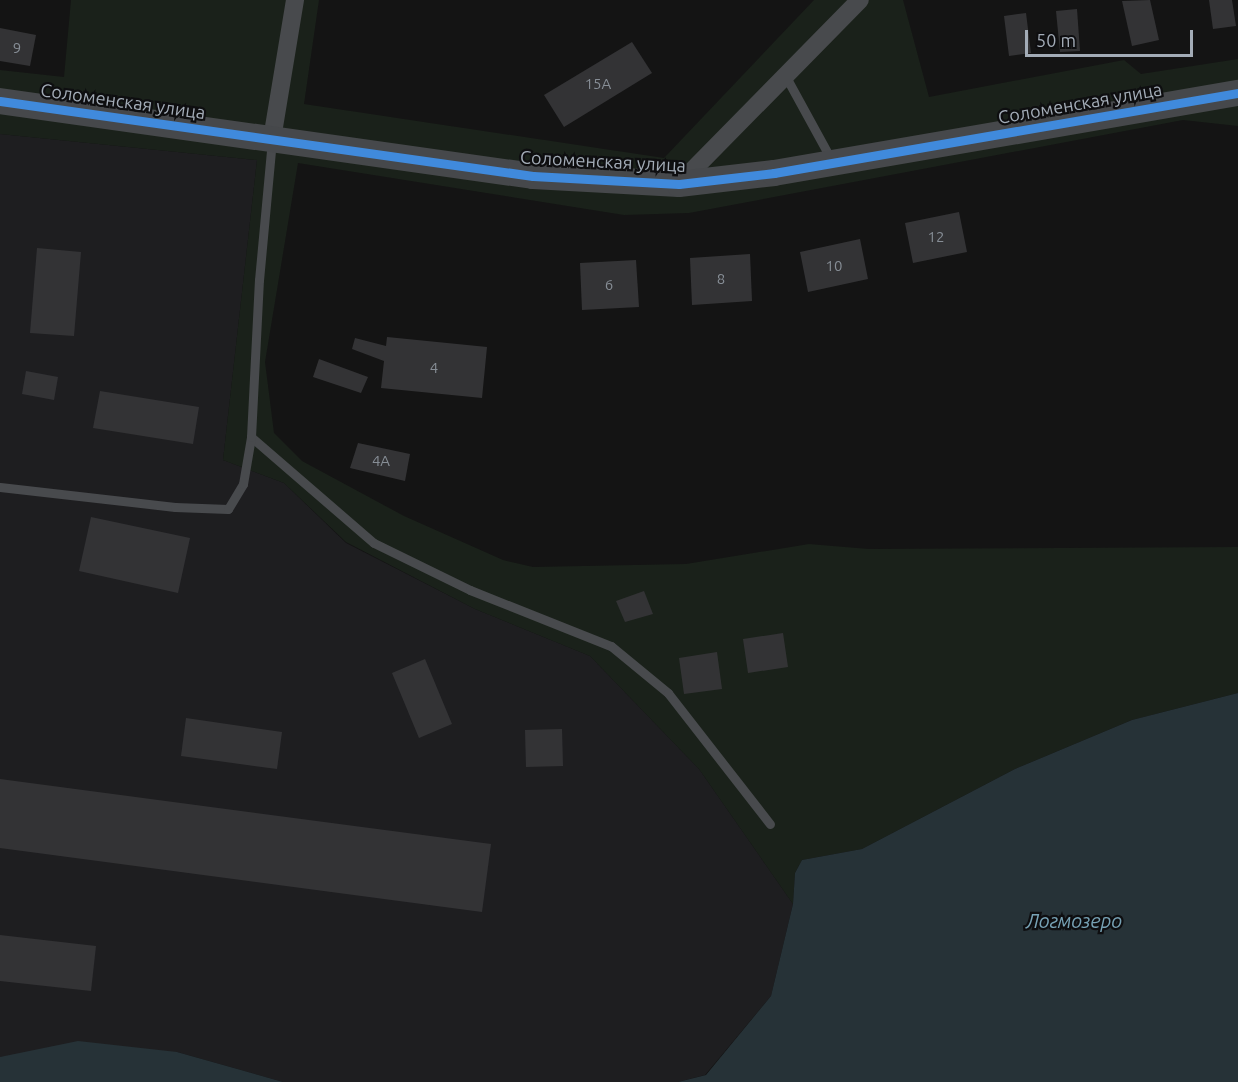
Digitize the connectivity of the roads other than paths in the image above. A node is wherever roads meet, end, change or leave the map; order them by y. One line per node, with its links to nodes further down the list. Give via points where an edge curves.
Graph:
1 (295, 0): 6 (street)
2 (861, 0): 3 (street)
3 (786, 77): 7 (lane); 8 (street)
4 (1238, 93): 7 (street, Соломенская улица)
5 (0, 101): 6 (street, Соломенская улица)
6 (272, 139): 8 (street, Соломенская улица, via 533,176); 9 (lane, via 259,280)
7 (833, 163): 8 (street, Соломенская улица)
8 (679, 184)
9 (251, 437): 10 (lane, via 243,483 228,509 175,507); 11 (lane, via 375,543 470,590 611,646 668,693)
10 (0, 487)
11 (770, 824)

